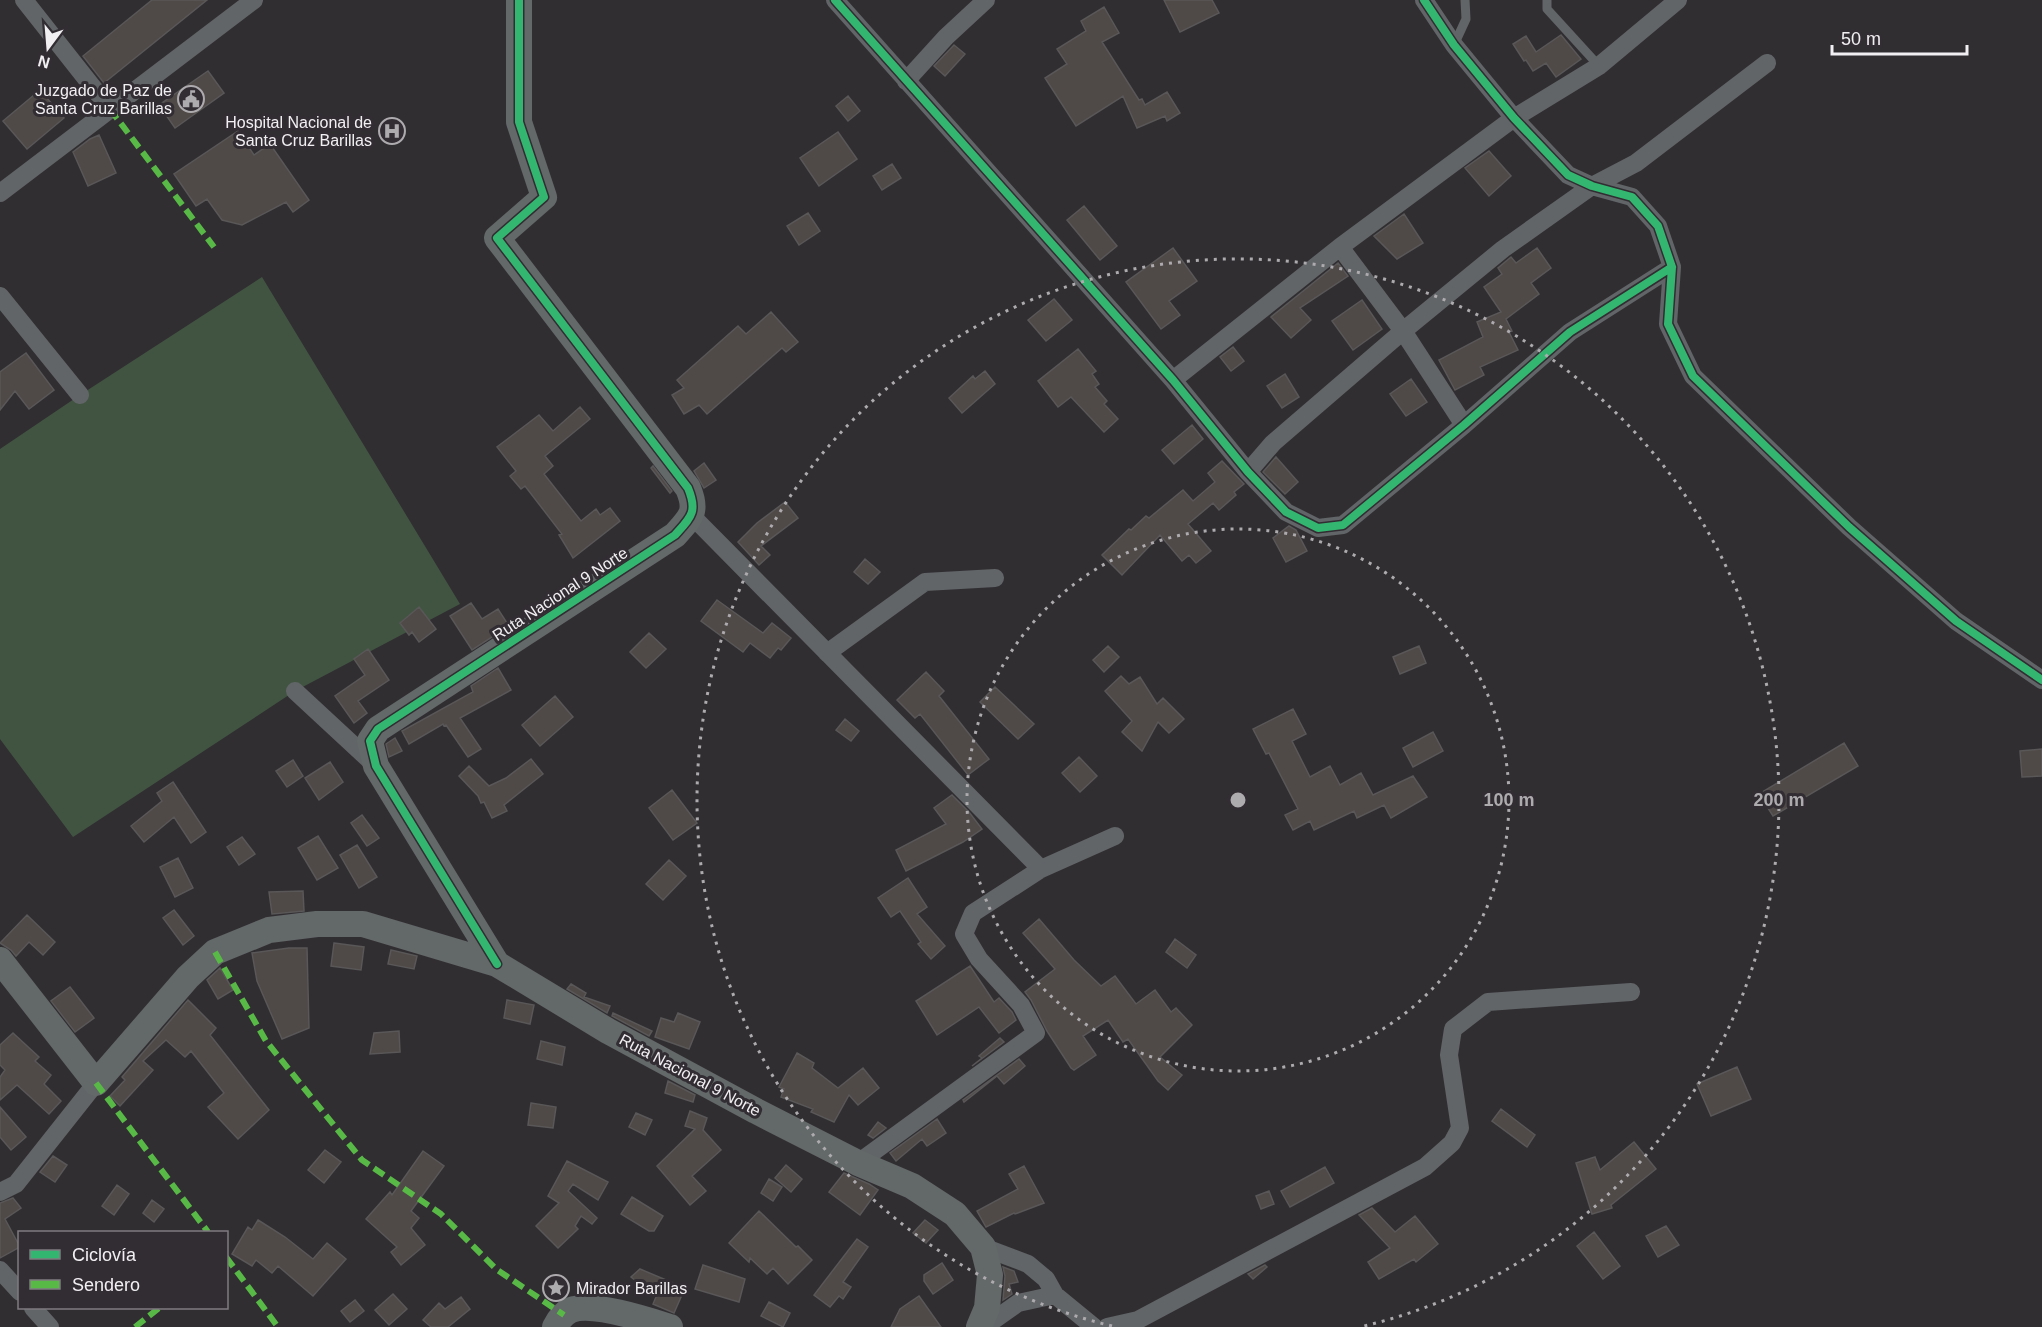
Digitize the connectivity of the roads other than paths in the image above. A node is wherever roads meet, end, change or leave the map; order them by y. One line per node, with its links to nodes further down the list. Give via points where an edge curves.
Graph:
1 (24, 0): 14 (street)
2 (254, 0): 14 (street)
3 (519, 0): 26 (street, via 519,122 544,197 497,238 688,488 694,503)
4 (835, 0): 13 (street)
5 (986, 0): 13 (street)
6 (1424, 0): 10 (street)
7 (1465, 0): 10 (lane, via 1466,19)
8 (1547, 0): 12 (lane, via 1547,9)
9 (1678, 0): 12 (street)
10 (1454, 45): 15 (street)
11 (1767, 63): 16 (street, via 1636,164)
12 (1599, 66): 15 (street)
13 (906, 81): 22 (street)
14 (110, 109): 17 (street)
15 (1514, 118): 16 (street, via 1568,175); 18 (street)
16 (1592, 186): 19 (street, via 1632,197 1658,226); 21 (street, via 1503,249)
17 (0, 193)
18 (1340, 247): 21 (street); 22 (street)
19 (1672, 267): 24 (street, via 1570,332); 29 (street, via 1668,324 1693,376 1849,527 1956,621)
20 (0, 296): 23 (street)
21 (1403, 331): 24 (street); 25 (street, via 1273,443)
22 (1173, 380): 25 (street)
23 (80, 395)
24 (1464, 425): 25 (street, via 1343,525 1318,528 1286,512)
25 (1248, 472)
26 (692, 516): 28 (street); 31 (street, Ruta Nacional 9 Norte, via 675,535 378,729 370,741)
27 (995, 578): 28 (street, via 925,582)
28 (827, 653): 33 (street)
29 (2042, 680)
30 (295, 691): 31 (street)
31 (376, 766): 35 (street, Ruta Nacional 9 Norte)
32 (1115, 836): 33 (street)
33 (1041, 869): 38 (street, via 974,912 964,934 979,959 1021,1005 1036,1034)
34 (0, 960): 37 (street)
35 (497, 964): 37 (street, via 363,924 269,930 215,952); 38 (street, Ruta Nacional 9 Norte, via 608,1031)
36 (1630, 992): 51 (street, via 1488,1002 1453,1029 1449,1055 1460,1128 1452,1143 1425,1167 1138,1320)
37 (96, 1083): 39 (street, via 16,1184)
38 (858, 1163): 40 (street, Ruta Nacional 9 Norte, via 912,1186 955,1214)
39 (0, 1192)
40 (983, 1247): 43 (street, via 1028,1264 1046,1279); 48 (street, Ruta Nacional 9 Norte, via 990,1275 987,1308)
41 (0, 1270): 42 (street)
42 (18, 1290)
43 (1055, 1294): 49 (street, via 1018,1303); 50 (street)
44 (34, 1309): 45 (street)
45 (50, 1327)
46 (555, 1327): 47 (street, via 572,1310 595,1308)
47 (670, 1327)
48 (979, 1327)
49 (984, 1327)
50 (1094, 1327)
51 (1107, 1327)

